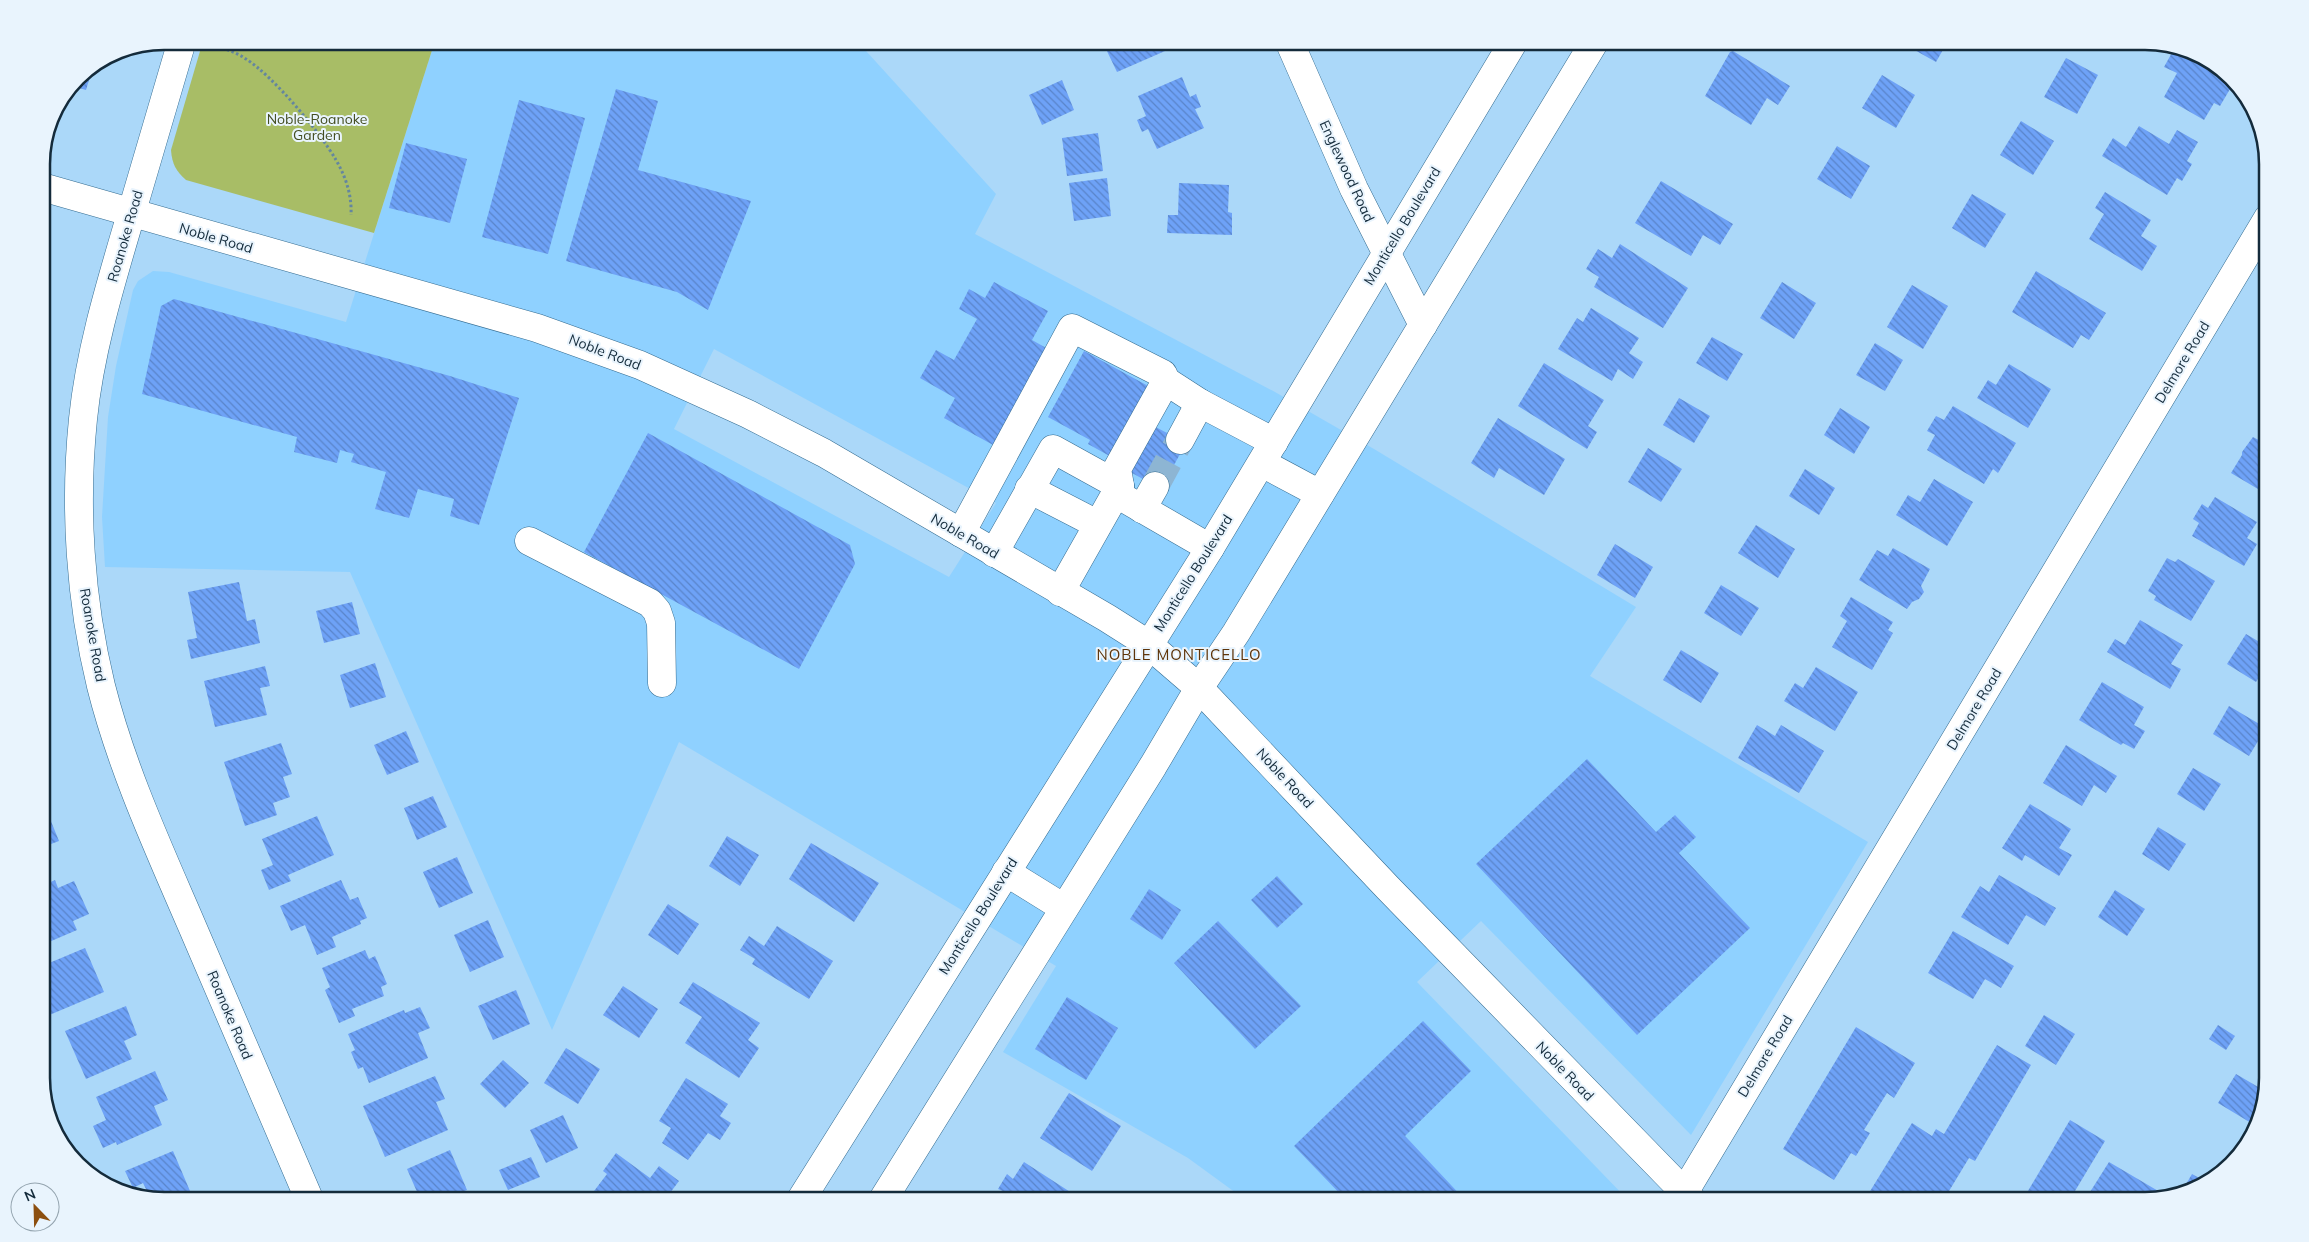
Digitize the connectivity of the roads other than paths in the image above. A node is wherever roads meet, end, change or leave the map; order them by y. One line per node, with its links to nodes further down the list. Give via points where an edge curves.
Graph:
1 (179, 50): 6 (main road, Roanoke Road)
2 (1292, 50): 8 (main road, Englewood Road)
3 (1509, 50): 8 (main road, Monticello Boulevard)
4 (1590, 50): 9 (main road)
5 (50, 189): 6 (main road, Noble Road)
6 (132, 213): 20 (main road, Noble Road, via 537,328 640,365 824,453); 30 (main road, Roanoke Road, via 109,293 83,417 80,515 91,636 104,698 136,792)
7 (2259, 233): 34 (main road, Delmore Road, via 1811,977)
8 (1386, 253): 9 (main road, Englewood Road); 13 (main road, Monticello Boulevard)
9 (1423, 325): 17 (main road)
10 (1166, 381): 11 (main road); 16 (main road, via 1117,469); 20 (main road, via 1163,374 1072,328)
11 (1200, 403): 12 (main road); 13 (main road)
12 (1180, 440)
13 (1268, 453): 17 (main road); 22 (main road, Monticello Boulevard)
14 (1155, 486): 18 (main road)
15 (1029, 488): 16 (main road, via 1052,449); 19 (main road); 23 (main road)
16 (1117, 490): 18 (main road); 19 (main road)
17 (1320, 494): 27 (main road)
18 (1142, 509): 22 (main road)
19 (1097, 524): 24 (main road)
20 (961, 533): 23 (main road, Noble Road)
21 (529, 541): 26 (main road, via 650,602 661,623)
22 (1210, 548): 25 (main road, Monticello Boulevard)
23 (994, 553): 24 (main road, Noble Road)
24 (1060, 592): 25 (main road, Noble Road)
25 (1148, 644): 27 (main road, Noble Road); 28 (main road, Monticello Boulevard)
26 (662, 684)
27 (1200, 688): 29 (main road); 33 (main road, Noble Road)
28 (1006, 872): 29 (main road); 31 (main road, Monticello Boulevard)
29 (1064, 908): 32 (main road)
30 (306, 1192)
31 (806, 1192)
32 (888, 1192)
33 (1679, 1192)
34 (1688, 1192)

